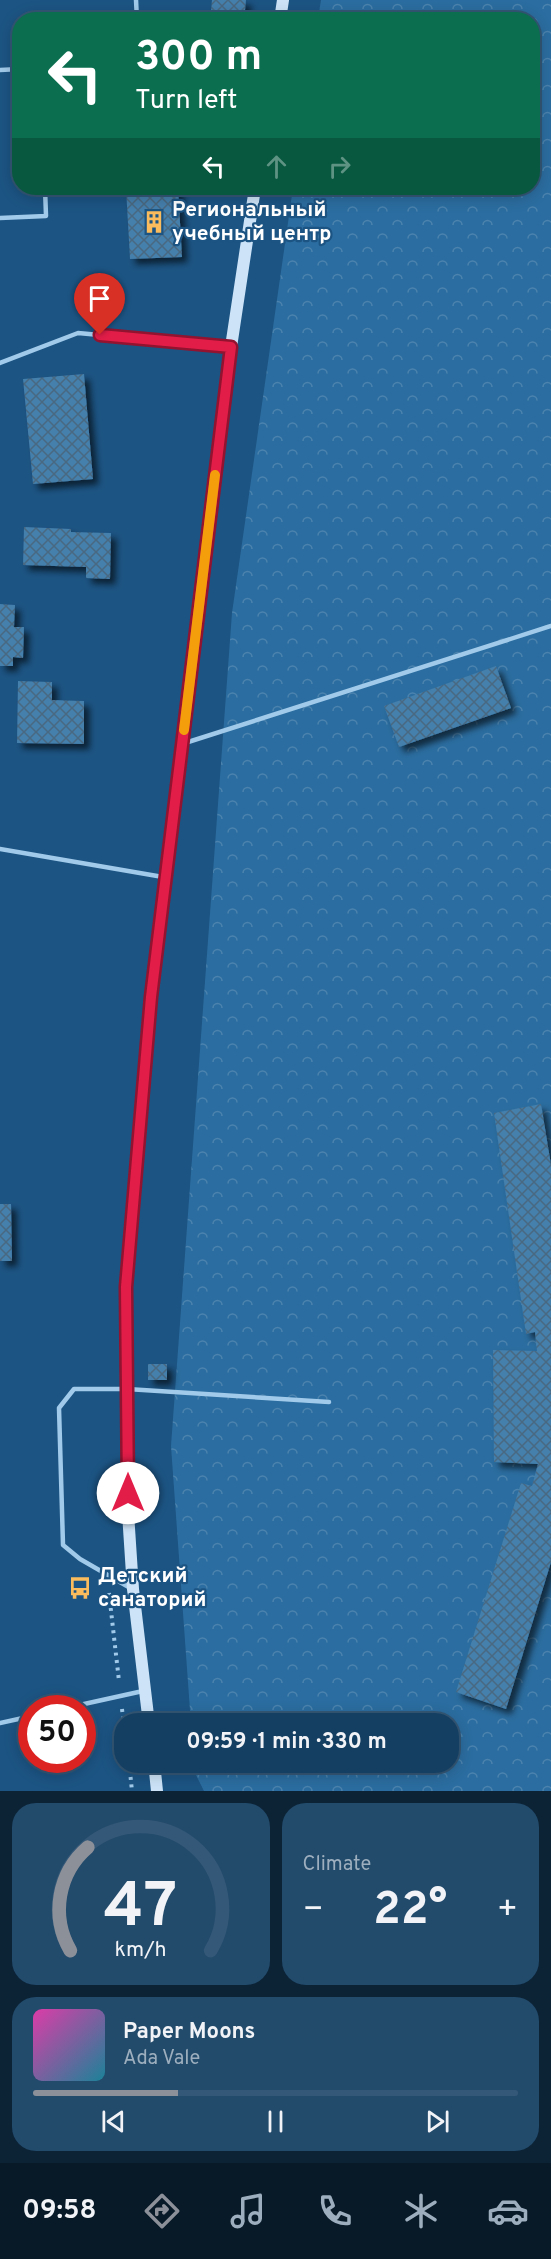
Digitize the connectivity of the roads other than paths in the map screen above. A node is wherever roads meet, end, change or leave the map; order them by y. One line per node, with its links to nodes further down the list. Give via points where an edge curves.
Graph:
1 (45, 195): 3 (lane, via 46,216)
2 (254, 195): 4 (main road)
3 (0, 219)
4 (231, 347): 5 (lane, via 78,333); 7 (main road)
5 (0, 363)
6 (551, 626): 7 (lane)
7 (182, 744): 9 (main road)
8 (0, 849): 9 (lane)
9 (166, 877): 10 (main road, via 151,997 126,1287)
10 (127, 1389): 11 (lane); 12 (main road); 12 (lane, via 74,1389 59,1408 63,1545)
11 (329, 1402)
12 (133, 1589): 13 (main road)
13 (145, 1690): 14 (lane); 15 (main road)
14 (96, 1701)
15 (148, 1713)
16 (18, 1719): 17 (lane)
17 (0, 1723)
18 (155, 1773): 19 (main road)
19 (157, 1791)

